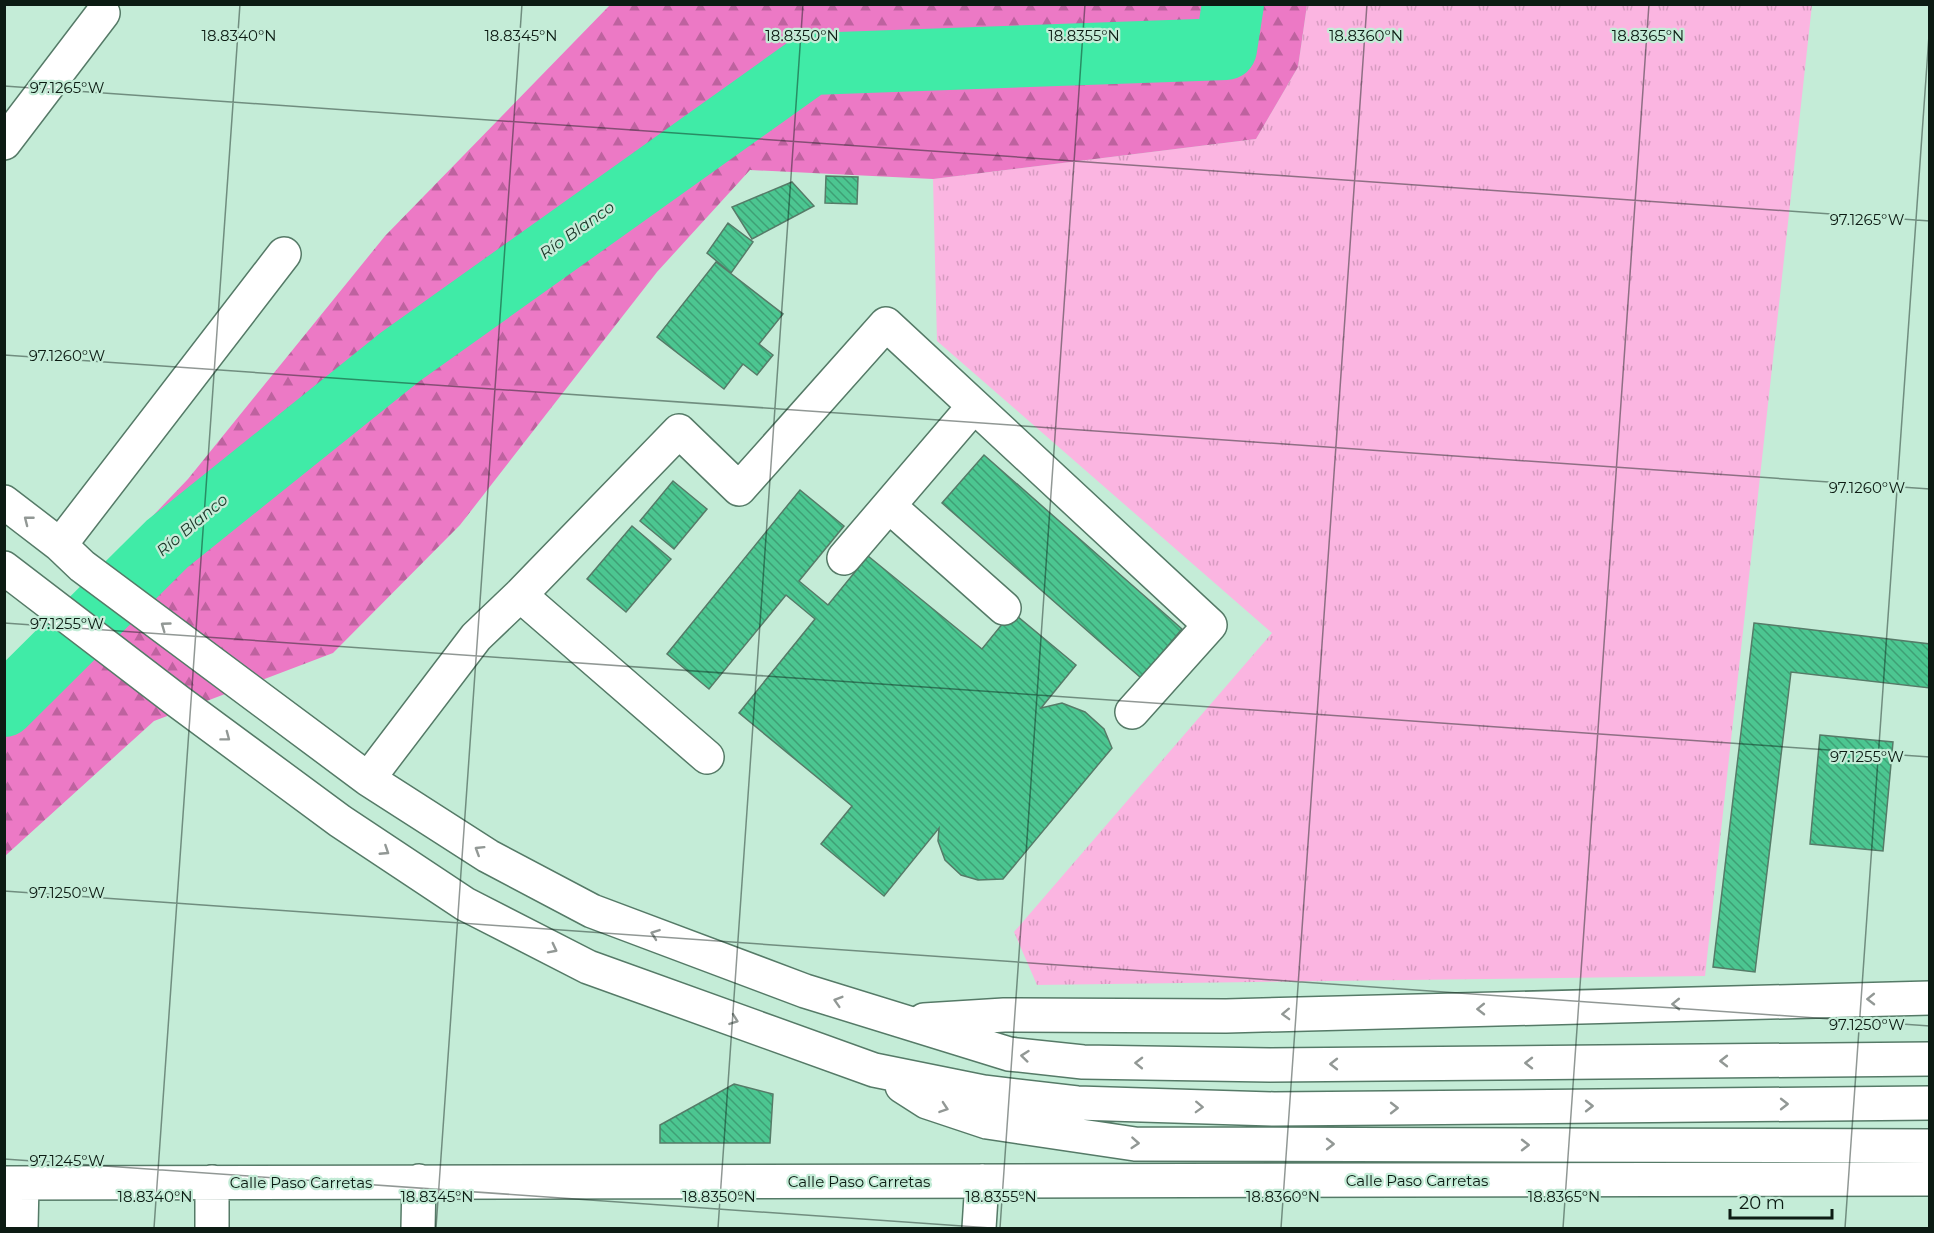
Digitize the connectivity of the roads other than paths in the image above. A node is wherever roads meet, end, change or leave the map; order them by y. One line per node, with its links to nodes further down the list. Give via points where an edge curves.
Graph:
1 (104, 13): 2 (street)
2 (4, 143)
3 (284, 254): 7 (street)
4 (974, 406): 6 (street); 10 (street, via 886,324 739,489 679,431); 12 (street, via 1210,625)
5 (4, 502): 7 (street, one-way to 5)
6 (889, 506): 8 (street); 11 (street)
7 (71, 555): 14 (street, one-way to 7)
8 (844, 558)
9 (4, 568): 18 (street, one-way to 18, via 340,821 475,909 588,967)
10 (520, 594): 13 (street); 14 (street, via 476,637)
11 (1004, 608)
12 (1132, 712)
13 (707, 757)
14 (368, 779): 16 (street, one-way to 14, via 805,991 592,911 488,856)
15 (1929, 998): 16 (street, one-way to 16, via 1226,1016 1004,1015)
16 (903, 1022): 17 (street, one-way to 16, via 1270,1065 1083,1062 1008,1054)
17 (1929, 1059)
18 (874, 1070): 19 (street, one-way to 19, via 983,1092 1077,1103 1274,1109); 20 (street, one-way to 20, via 927,1102 987,1122 1135,1144)
19 (1929, 1103)
20 (1929, 1146)
21 (1929, 1179): 22 (street, Calle Paso Carretas)
22 (982, 1181): 24 (street, Calle Paso Carretas); 29 (street)
23 (212, 1182): 24 (street, Calle Paso Carretas); 25 (street, Calle Paso Carretas); 27 (street)
24 (419, 1182): 28 (street)
25 (13, 1183): 26 (street)
26 (21, 1228)
27 (212, 1228)
28 (418, 1228)
29 (979, 1228)

